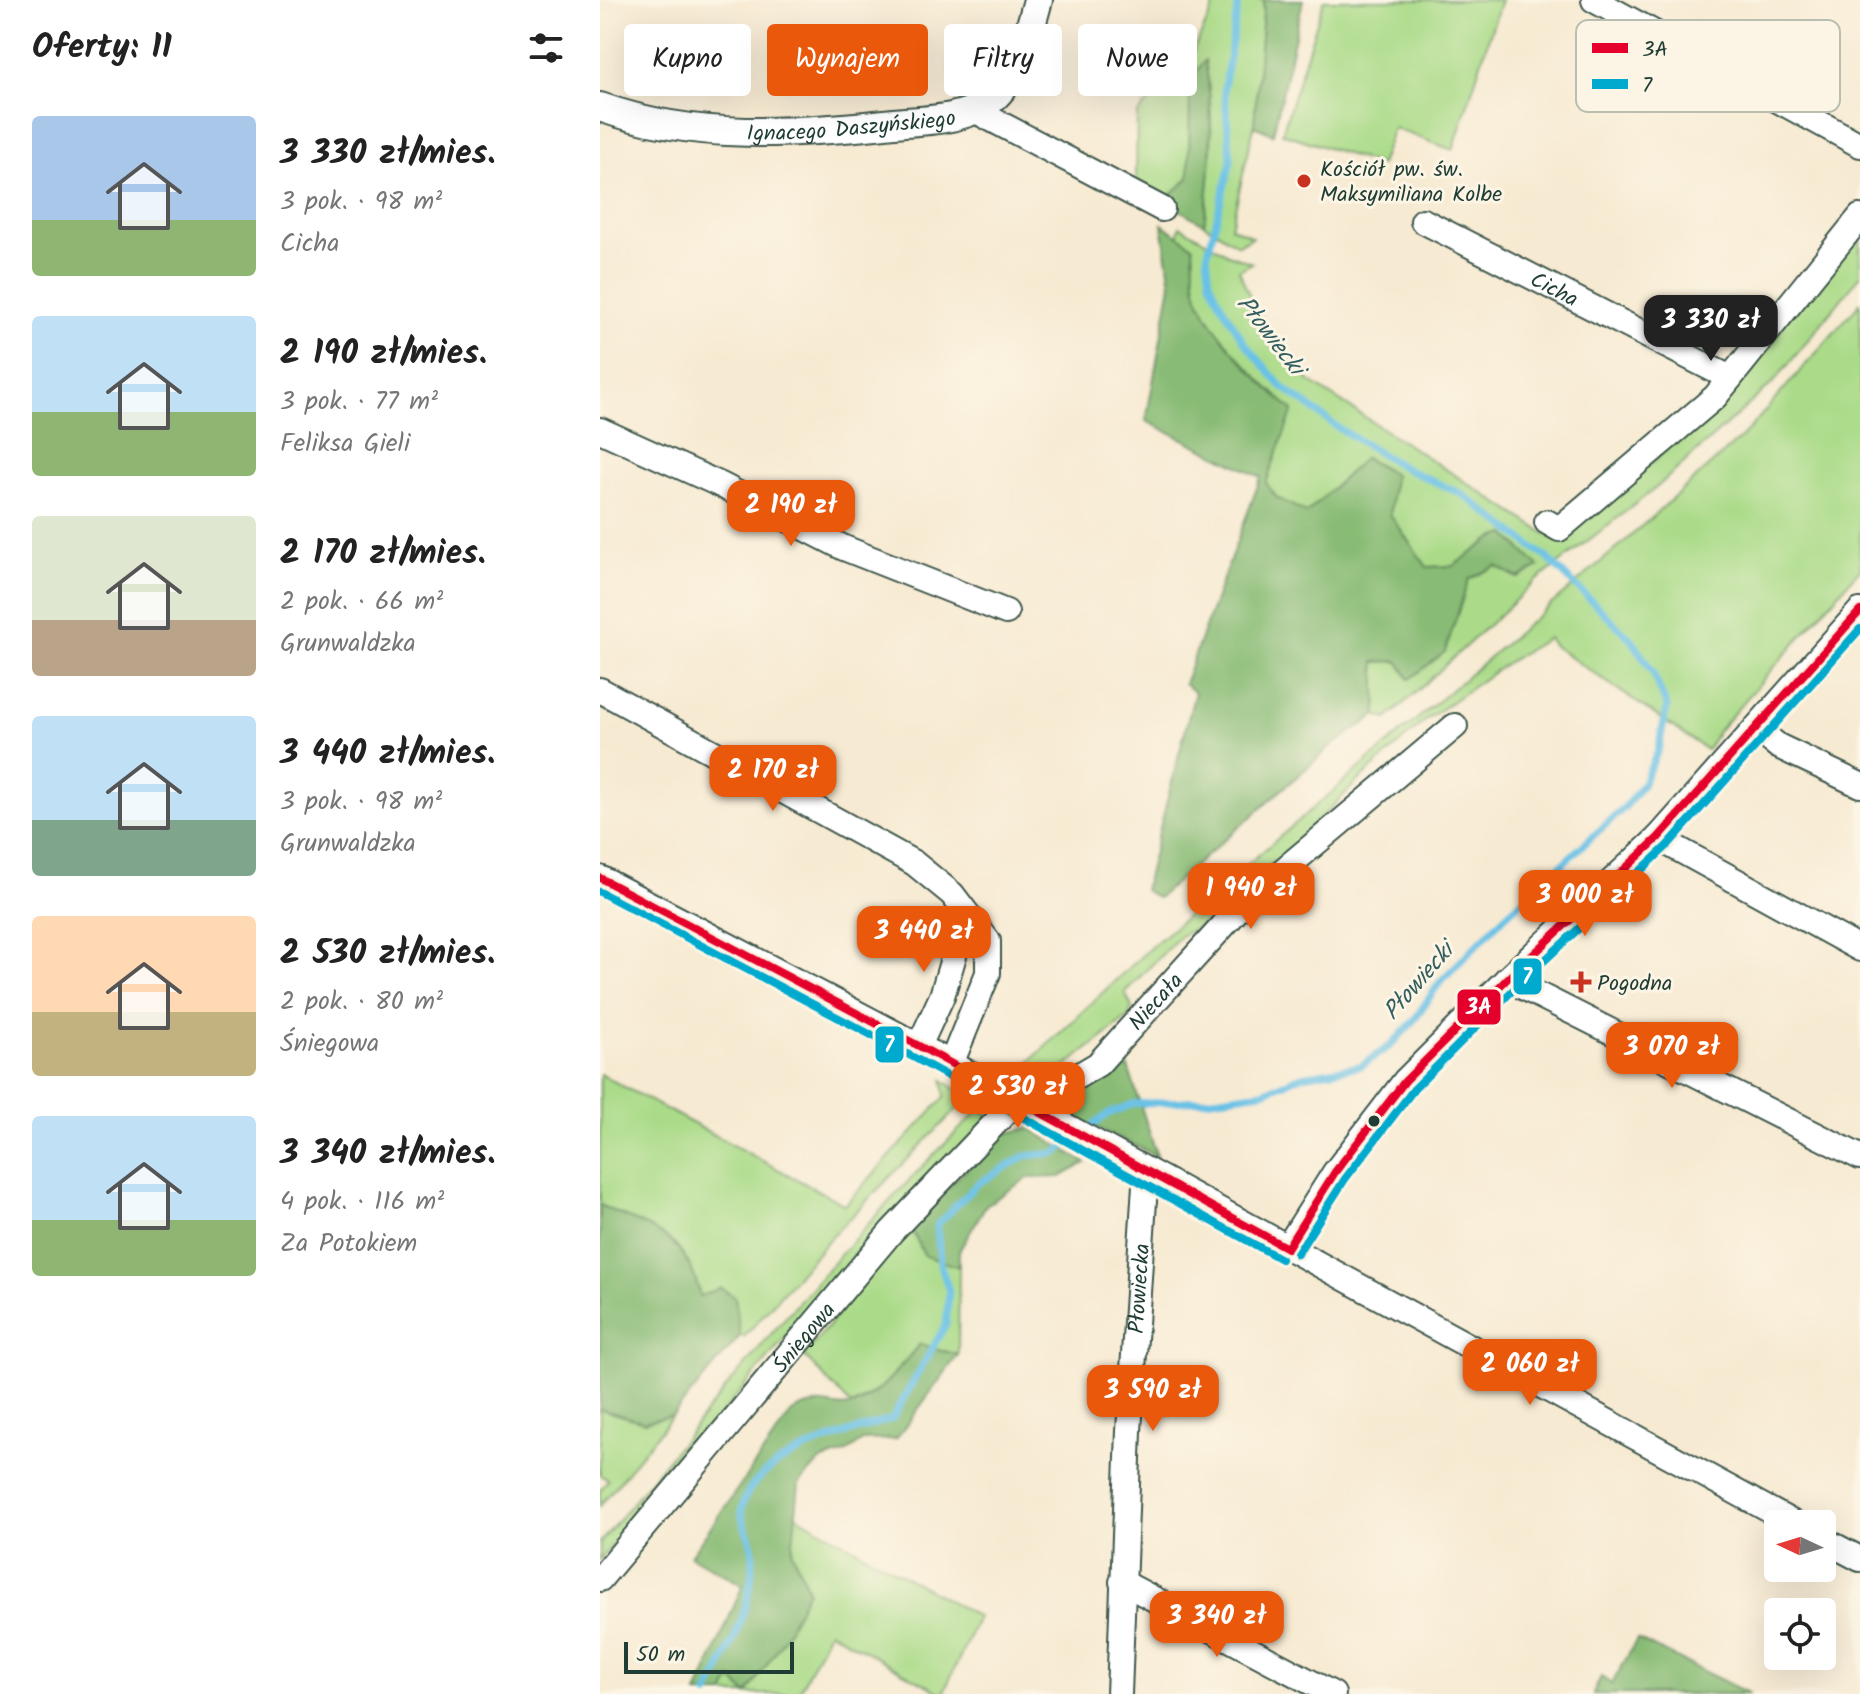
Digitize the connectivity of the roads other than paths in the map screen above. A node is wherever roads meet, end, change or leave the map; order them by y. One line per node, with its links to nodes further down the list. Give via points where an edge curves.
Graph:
1 (1038, 0): 5 (street, Ignacego Daszyńskiego, via 1015,68 993,98)
2 (1594, 0): 3 (street)
3 (1631, 20)
4 (600, 107): 5 (street, Ignacego Daszyńskiego, via 714,130 796,134 945,118)
5 (974, 110): 8 (street)
6 (1799, 112): 7 (street)
7 (1860, 145)
8 (1162, 209)
9 (1860, 217): 11 (street)
10 (1423, 221): 11 (street, Cicha)
11 (1730, 378): 13 (street, via 1715,397 1559,529)
12 (600, 430): 15 (street, via 844,548)
13 (1547, 522)
14 (1860, 611): 18 (street)
15 (1006, 612)
16 (600, 690): 22 (street, via 914,863 952,894)
17 (1455, 726): 27 (street, Niecała, via 1242,905 1098,1064)
18 (1757, 729): 19 (street, via 1778,746); 20 (street)
19 (1860, 785)
20 (1658, 838): 23 (street); 24 (street)
21 (600, 878): 25 (street)
22 (966, 915): 25 (street, via 942,996); 26 (street, via 988,941 988,973)
23 (1860, 949)
24 (1507, 979): 28 (street); 30 (street, via 1405,1081 1335,1172)
25 (919, 1046): 26 (street)
26 (951, 1064): 27 (street)
27 (1030, 1109): 29 (street); 34 (street, Śniegowa, via 1002,1116 872,1255)
28 (1860, 1157)
29 (1146, 1170): 30 (street); 35 (street, Płowiecka)
30 (1287, 1248): 31 (street)
31 (1769, 1510)
32 (1836, 1546): 33 (street)
33 (1860, 1559)
34 (600, 1579)
35 (1122, 1582): 36 (street, Płowiecka); 37 (street)
36 (1119, 1694)
37 (1333, 1694)

